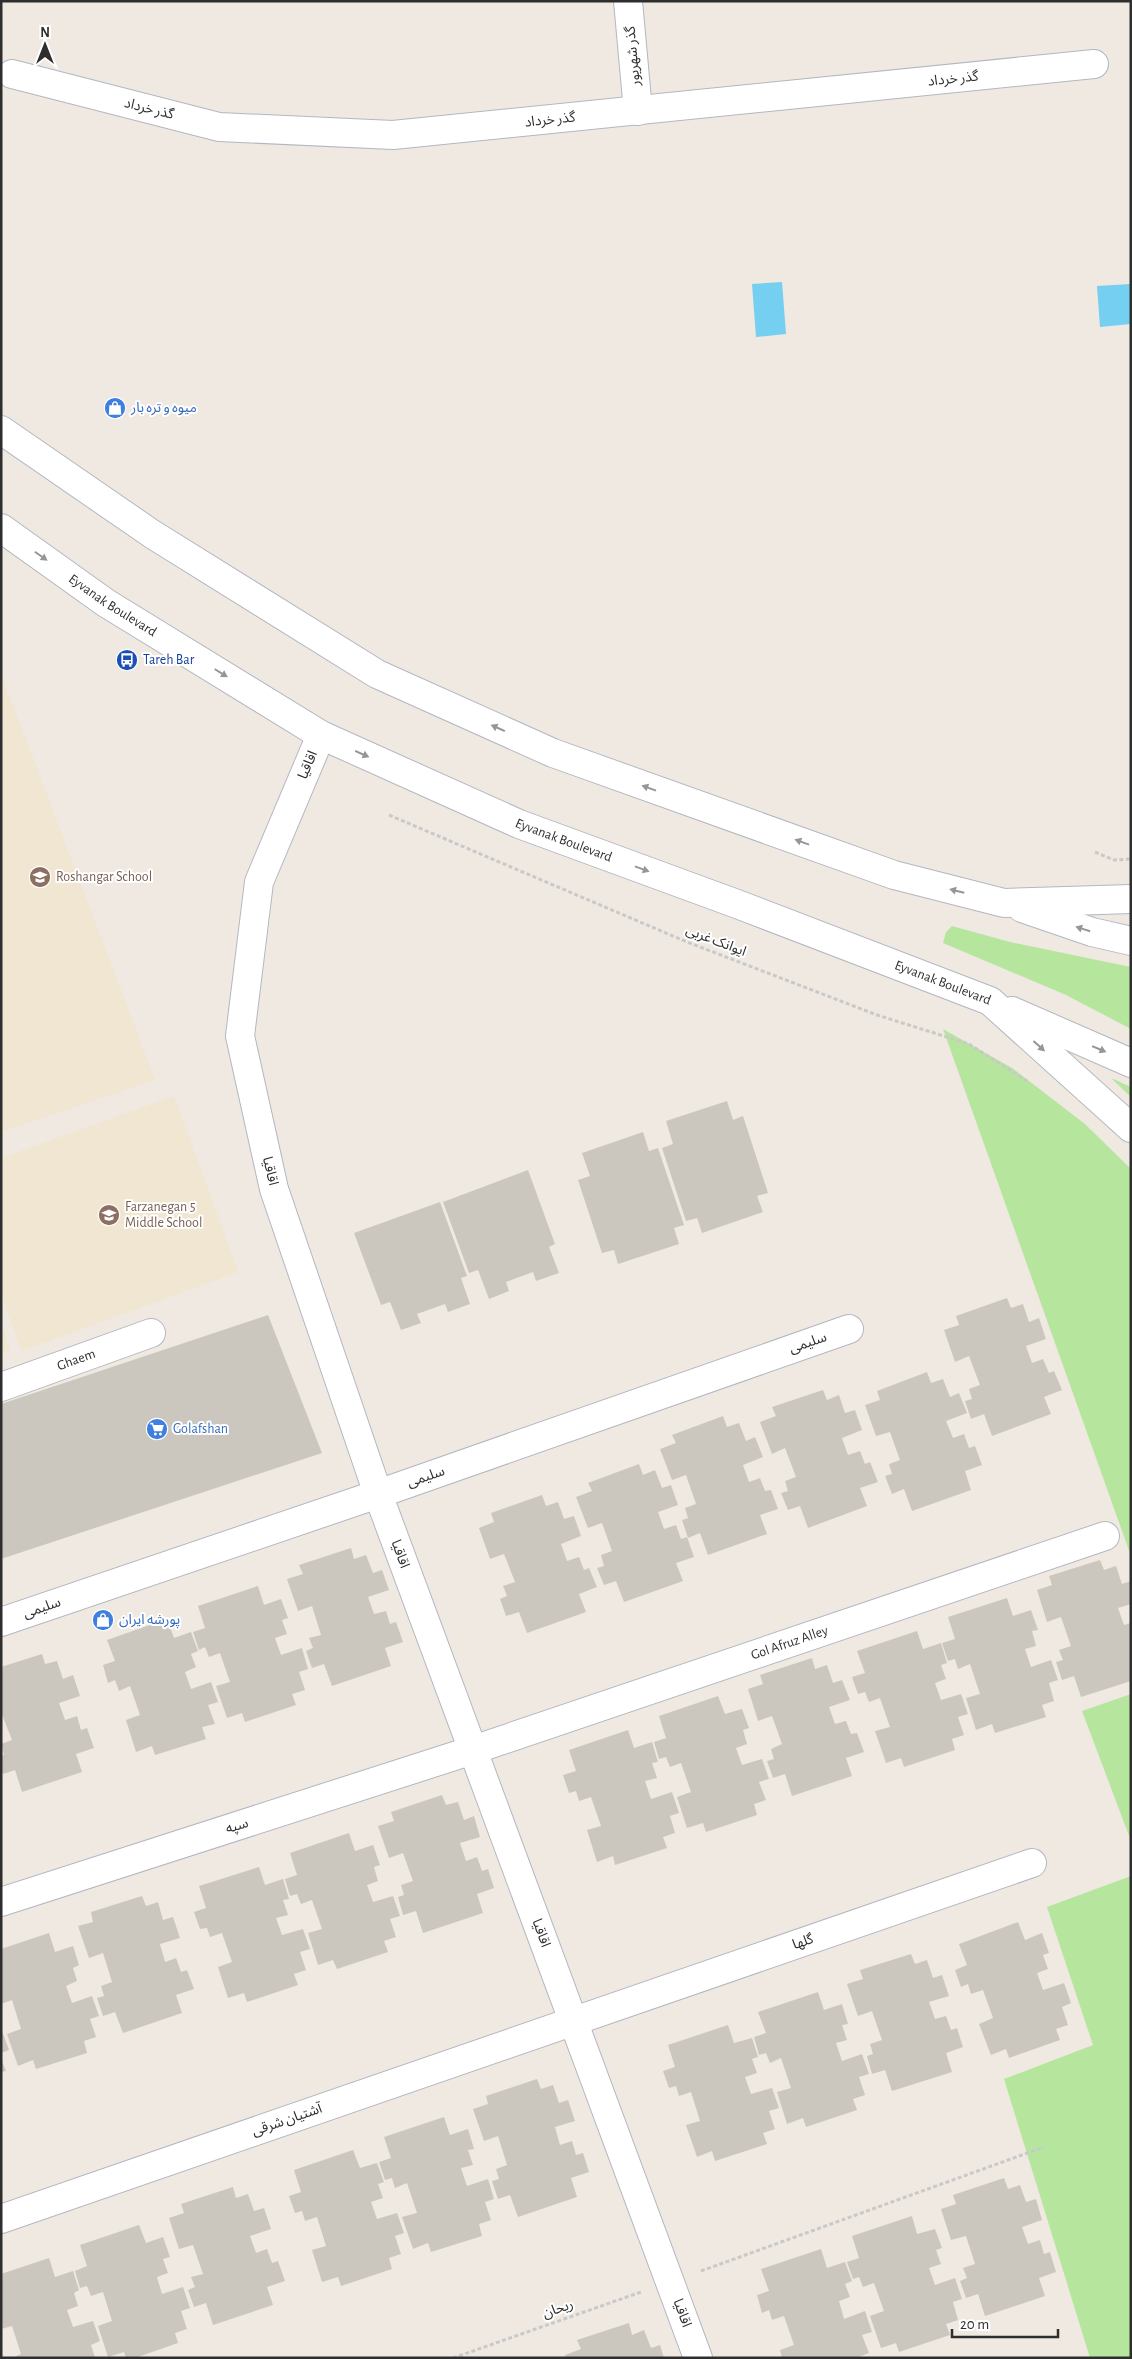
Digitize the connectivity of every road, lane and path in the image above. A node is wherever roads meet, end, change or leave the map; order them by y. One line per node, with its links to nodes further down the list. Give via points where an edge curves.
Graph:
1 (628, 1): 4 (street, گذر شهریور)
2 (1094, 64): 4 (street, گذر خرداد)
3 (12, 74): 4 (street, گذر خرداد, via 220,127 393,135)
4 (638, 111)
5 (1, 430): 12 (street, one-way to 5, via 894,875 553,753 377,674 152,534)
6 (1, 528): 7 (street, Eyvanak Boulevard, one-way to 7, via 106,603)
7 (321, 735): 14 (street, Eyvanak Boulevard, one-way to 14, via 519,824); 21 (street, اقاقیا, via 259,882 240,1036 274,1189)
8 (390, 816): 16 (path, ایوانک غربی, via 688,942 877,1015 969,1044)
9 (1095, 852): 10 (path, via 1114,860)
10 (1131, 859)
11 (1131, 899): 12 (street)
12 (1004, 902): 13 (street, one-way to 12, via 1092,932)
13 (1131, 941)
14 (990, 1002): 15 (street, one-way to 15); 17 (street, Eyvanak Boulevard, one-way to 17)
15 (1131, 1063)
16 (1033, 1084)
17 (1131, 1128)
18 (849, 1329): 21 (street, سلیمی)
19 (151, 1333): 20 (street, Ghaem)
20 (1, 1387)
21 (378, 1494): 23 (street, سلیمی); 24 (street, اقاقیا)
22 (1105, 1536): 24 (street, Gol Afruz Alley)
23 (1, 1622)
24 (473, 1750): 26 (street, سپه); 27 (street, اقاقیا)
25 (1032, 1863): 27 (street, گلها)
26 (1, 1902)
27 (574, 2021): 29 (street, آشتیان شرقی); 30 (street, اقاقیا)
28 (1044, 2147): 30 (path, ریحان)
29 (1, 2219)
30 (670, 2282): 31 (path, ریحان); 32 (street, اقاقیا)
31 (452, 2358)
32 (698, 2358)

